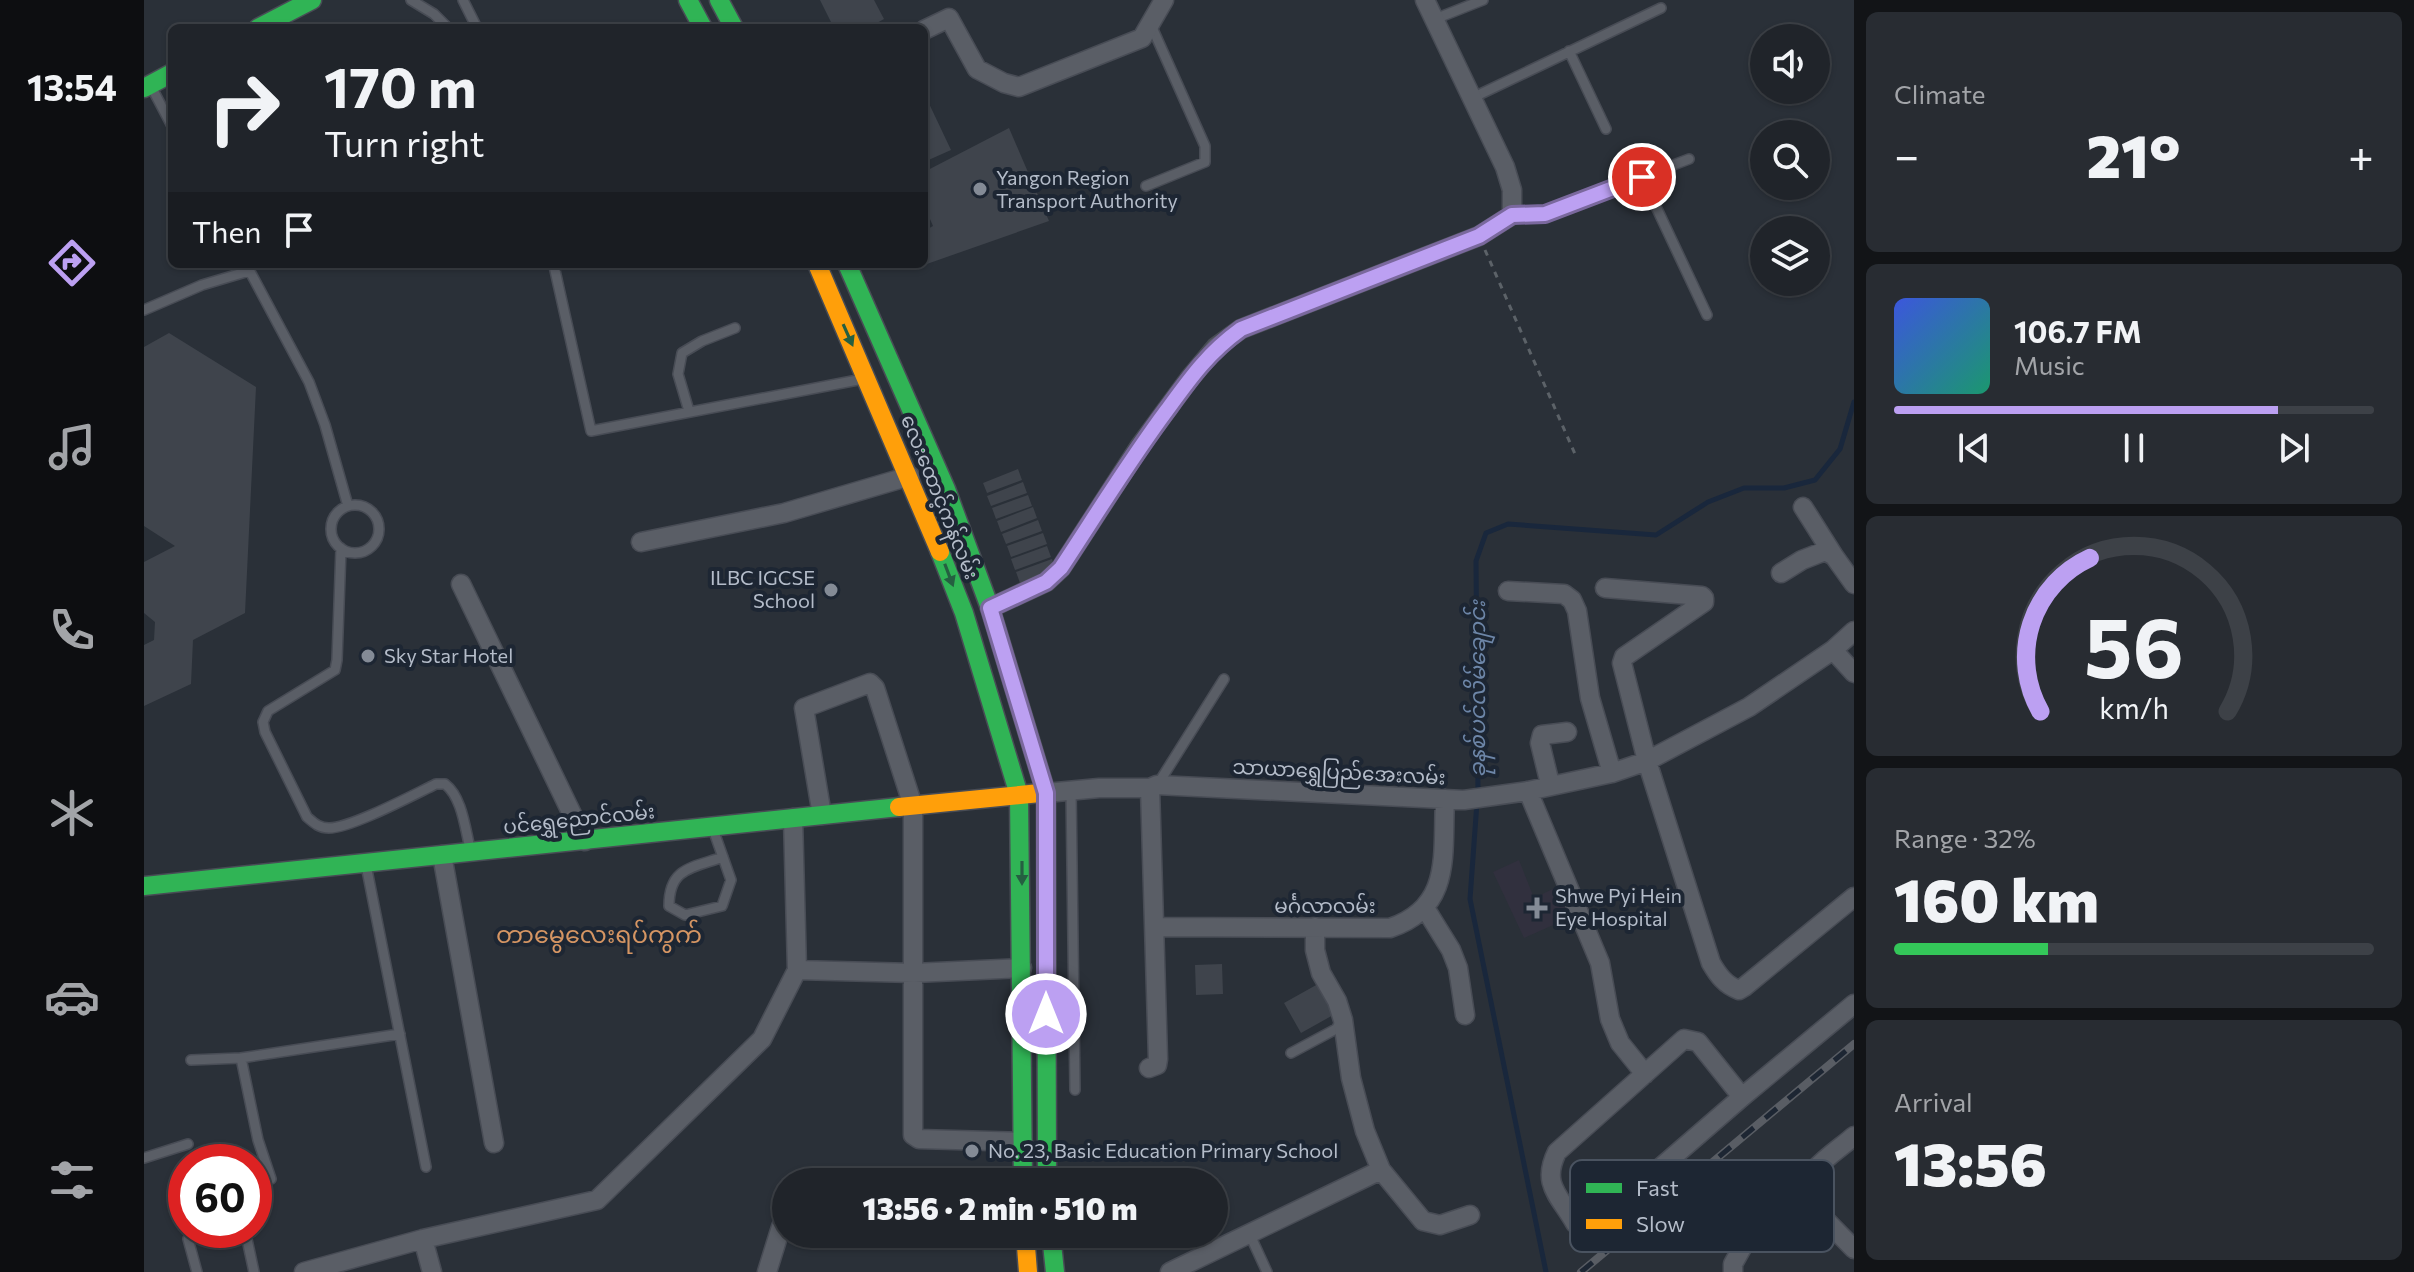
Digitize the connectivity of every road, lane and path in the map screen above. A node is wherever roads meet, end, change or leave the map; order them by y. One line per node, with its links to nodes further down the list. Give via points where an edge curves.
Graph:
1 (312, 0): 11 (main road)
2 (411, 0): 12 (lane)
3 (463, 0): 13 (lane)
4 (688, 0): 14 (main road)
5 (719, 0): 15 (main road)
6 (1164, 0): 16 (street)
7 (1425, 0): 10 (street)
8 (1483, 0): 10 (lane)
9 (1661, 8): 18 (lane)
10 (1435, 19): 21 (street)
11 (266, 24)
12 (444, 24)
13 (475, 24)
14 (701, 24)
15 (732, 24)
16 (1150, 24): 17 (street, via 1142,38 1019,87 978,70 949,18); 26 (lane, via 1205,146 1205,162)
17 (928, 28)
18 (1569, 51): 21 (lane); 23 (lane)
19 (168, 75): 20 (main road)
20 (147, 86): 22 (lane)
21 (1472, 98): 27 (street, via 1505,167)
22 (168, 120)
23 (1606, 129)
24 (1689, 159): 25 (lane)
25 (1642, 177): 27 (lane, via 1545,214); 35 (lane)
26 (1146, 186)
27 (1512, 215): 28 (street)
28 (1479, 236): 39 (path); 52 (street, via 1241,329 1216,347 1140,446 1061,568 1046,582)
29 (245, 268): 34 (lane)
30 (249, 268): 42 (lane, via 309,382)
31 (554, 268): 38 (lane, via 591,431)
32 (819, 268): 37 (main road, လေးထောင့်ကန်လမ်း, one-way to 37)
33 (849, 268): 40 (main road, လေးထောင့်ကန်လမ်း)
34 (144, 310)
35 (1707, 315)
36 (735, 328): 38 (lane, via 682,353 678,374)
37 (867, 378): 38 (lane); 41 (main road, လေးထောင့်ကန်လမ်း)
38 (689, 411)
39 (1575, 454)
40 (940, 473): 41 (main road); 52 (main road, လေးထောင့်ကန်လမ်း)
41 (912, 480): 44 (street); 65 (main road, လေးထောင့်ကန်လမ်း, one-way to 65, via 964,613)
42 (348, 506): 45 (lane, via 336,515 331,529); 45 (lane, via 369,509 379,529 375,543 363,552)
43 (1803, 507): 46 (street)
44 (641, 542)
45 (341, 548): 72 (lane, via 335,670 268,711 265,732 307,817 318,827 347,824 445,784 462,816)
46 (1834, 556): 47 (street, via 1818,553); 49 (street)
47 (1781, 573)
48 (461, 584): 71 (street)
49 (1854, 584)
50 (1605, 588): 58 (street, via 1704,598 1624,657)
51 (1508, 591): 59 (street, via 1564,594 1572,600 1590,698)
52 (990, 608): 64 (main road, လေးထောင့်ကန်လမ်း)
53 (1854, 631): 54 (street, သာယာရွှေပြည်အေးလမ်း)
54 (1833, 650): 55 (street); 58 (street, သာယာရွှေပြည်အေးလမ်း, via 1749,707)
55 (1854, 673)
56 (1224, 679): 61 (lane)
57 (1567, 732): 60 (street, via 1542,735)
58 (1647, 761): 59 (street, သာယာရွှေပြည်အေးလမ်း); 77 (street, via 1711,963 1732,987 1744,987)
59 (1612, 773): 60 (street, သာယာရွှေပြည်အေးလမ်း)
60 (1550, 784): 63 (street, သာယာရွှေပြည်အေးလမ်း)
61 (1153, 787): 62 (street, သာယာရွှေပြည်အေးလမ်း); 66 (street, သာယာရွှေပြည်အေးလမ်း); 79 (street)
62 (1071, 790): 64 (street, သာယာရွှေပြည်အေးလမ်း); 95 (lane)
63 (1528, 791): 66 (street, သာယာရွှေပြည်အေးလမ်း); 94 (street, via 1600,963 1610,1019 1620,1043)
64 (1046, 793): 65 (main road, သာယာရွှေပြည်အေးလမ်း); 84 (main road, လေးထောင့်ကန်လမ်း)
65 (1019, 795): 67 (main road, ပင်ရွှေညောင်လမ်း); 81 (main road, လေးထောင့်ကန်လမ်း, one-way to 81)
66 (1455, 800): 78 (street, via 1440,885)
67 (913, 806): 68 (main road, ပင်ရွှေညောင်လမ်း); 68 (street, via 870,683 804,708); 83 (street)
68 (822, 815): 69 (main road, ပင်ရွှေညောင်လမ်း)
69 (793, 818): 70 (main road, ပင်ရွှေညောင်လမ်း); 82 (street)
70 (712, 827): 71 (main road, ပင်ရွှေညောင်လမ်း); 74 (lane)
71 (585, 841): 72 (main road, ပင်ရွှေညောင်လမ်း)
72 (470, 852): 73 (main road, ပင်ရွှေညောင်လမ်း)
73 (442, 855): 75 (main road, ပင်ရွှေညောင်လမ်း); 101 (street)
74 (723, 857): 74 (lane, via 678,875 669,887 669,906 685,915 722,906 731,880)
75 (365, 861): 76 (main road, ပင်ရွှေညောင်လမ်း); 89 (lane)
76 (144, 886)
77 (1854, 897)
78 (1425, 908): 80 (street, မင်္ဂလာလမ်း, via 1390,928); 87 (street, via 1458,968)
79 (1155, 927): 80 (street, မင်္ဂလာလမ်း); 93 (street, via 1158,1059)
80 (1315, 927): 88 (street, via 1321,973)
81 (1022, 968): 83 (street); 85 (main road, လေးထောင့်ကန်လမ်း)
82 (797, 970): 83 (street); 115 (street, via 762,1039 597,1200)
83 (914, 973): 100 (street, via 913,1135)
84 (1046, 986): 85 (main road); 97 (main road, လေးထောင့်ကန်လမ်း)
85 (1022, 987): 98 (main road, လေးထောင့်ကန်လမ်း)
86 (1854, 1004): 96 (street)
87 (1465, 1015)
88 (1343, 1020): 90 (lane); 110 (street, via 1351,1078)
89 (400, 1034): 91 (lane); 107 (lane)
90 (1291, 1053)
91 (241, 1058): 92 (lane); 102 (lane)
92 (191, 1060)
93 (1149, 1068)
94 (1645, 1074): 96 (street, via 1684,1039 1692,1039); 112 (street, via 1557,1152 1549,1179)
95 (1075, 1090)
96 (1742, 1097): 105 (street)
97 (1047, 1099): 98 (street); 109 (main road, လေးထောင့်ကန်လမ်း)
98 (1024, 1106): 100 (main road, လေးထောင့်ကန်လမ်း)
99 (1854, 1136): 106 (street)
100 (1023, 1142): 108 (main road, လေးထောင့်ကန်လမ်း)
101 (494, 1143)
102 (259, 1144)
103 (168, 1150): 104 (lane)
104 (144, 1158)
105 (1669, 1160)
106 (1827, 1160)
107 (426, 1167)
108 (1023, 1168)
109 (1047, 1168)
110 (1381, 1170): 111 (street, via 1423,1221 1440,1225); 114 (street)
111 (1470, 1215)
112 (1570, 1215)
113 (1834, 1229): 121 (street)
114 (1250, 1235): 130 (street); 131 (lane)
115 (423, 1239): 125 (street); 126 (street)
116 (190, 1248): 123 (lane)
117 (249, 1248): 124 (lane)
118 (774, 1248): 127 (street)
119 (1026, 1248): 128 (main road)
120 (1052, 1248): 129 (main road)
121 (1854, 1249)
122 (1740, 1252): 132 (street)
123 (197, 1272)
124 (254, 1272)
125 (304, 1272)
126 (432, 1272)
127 (767, 1272)
128 (1028, 1272)
129 (1055, 1272)
130 (1170, 1272)
131 (1267, 1272)
132 (1733, 1272)

